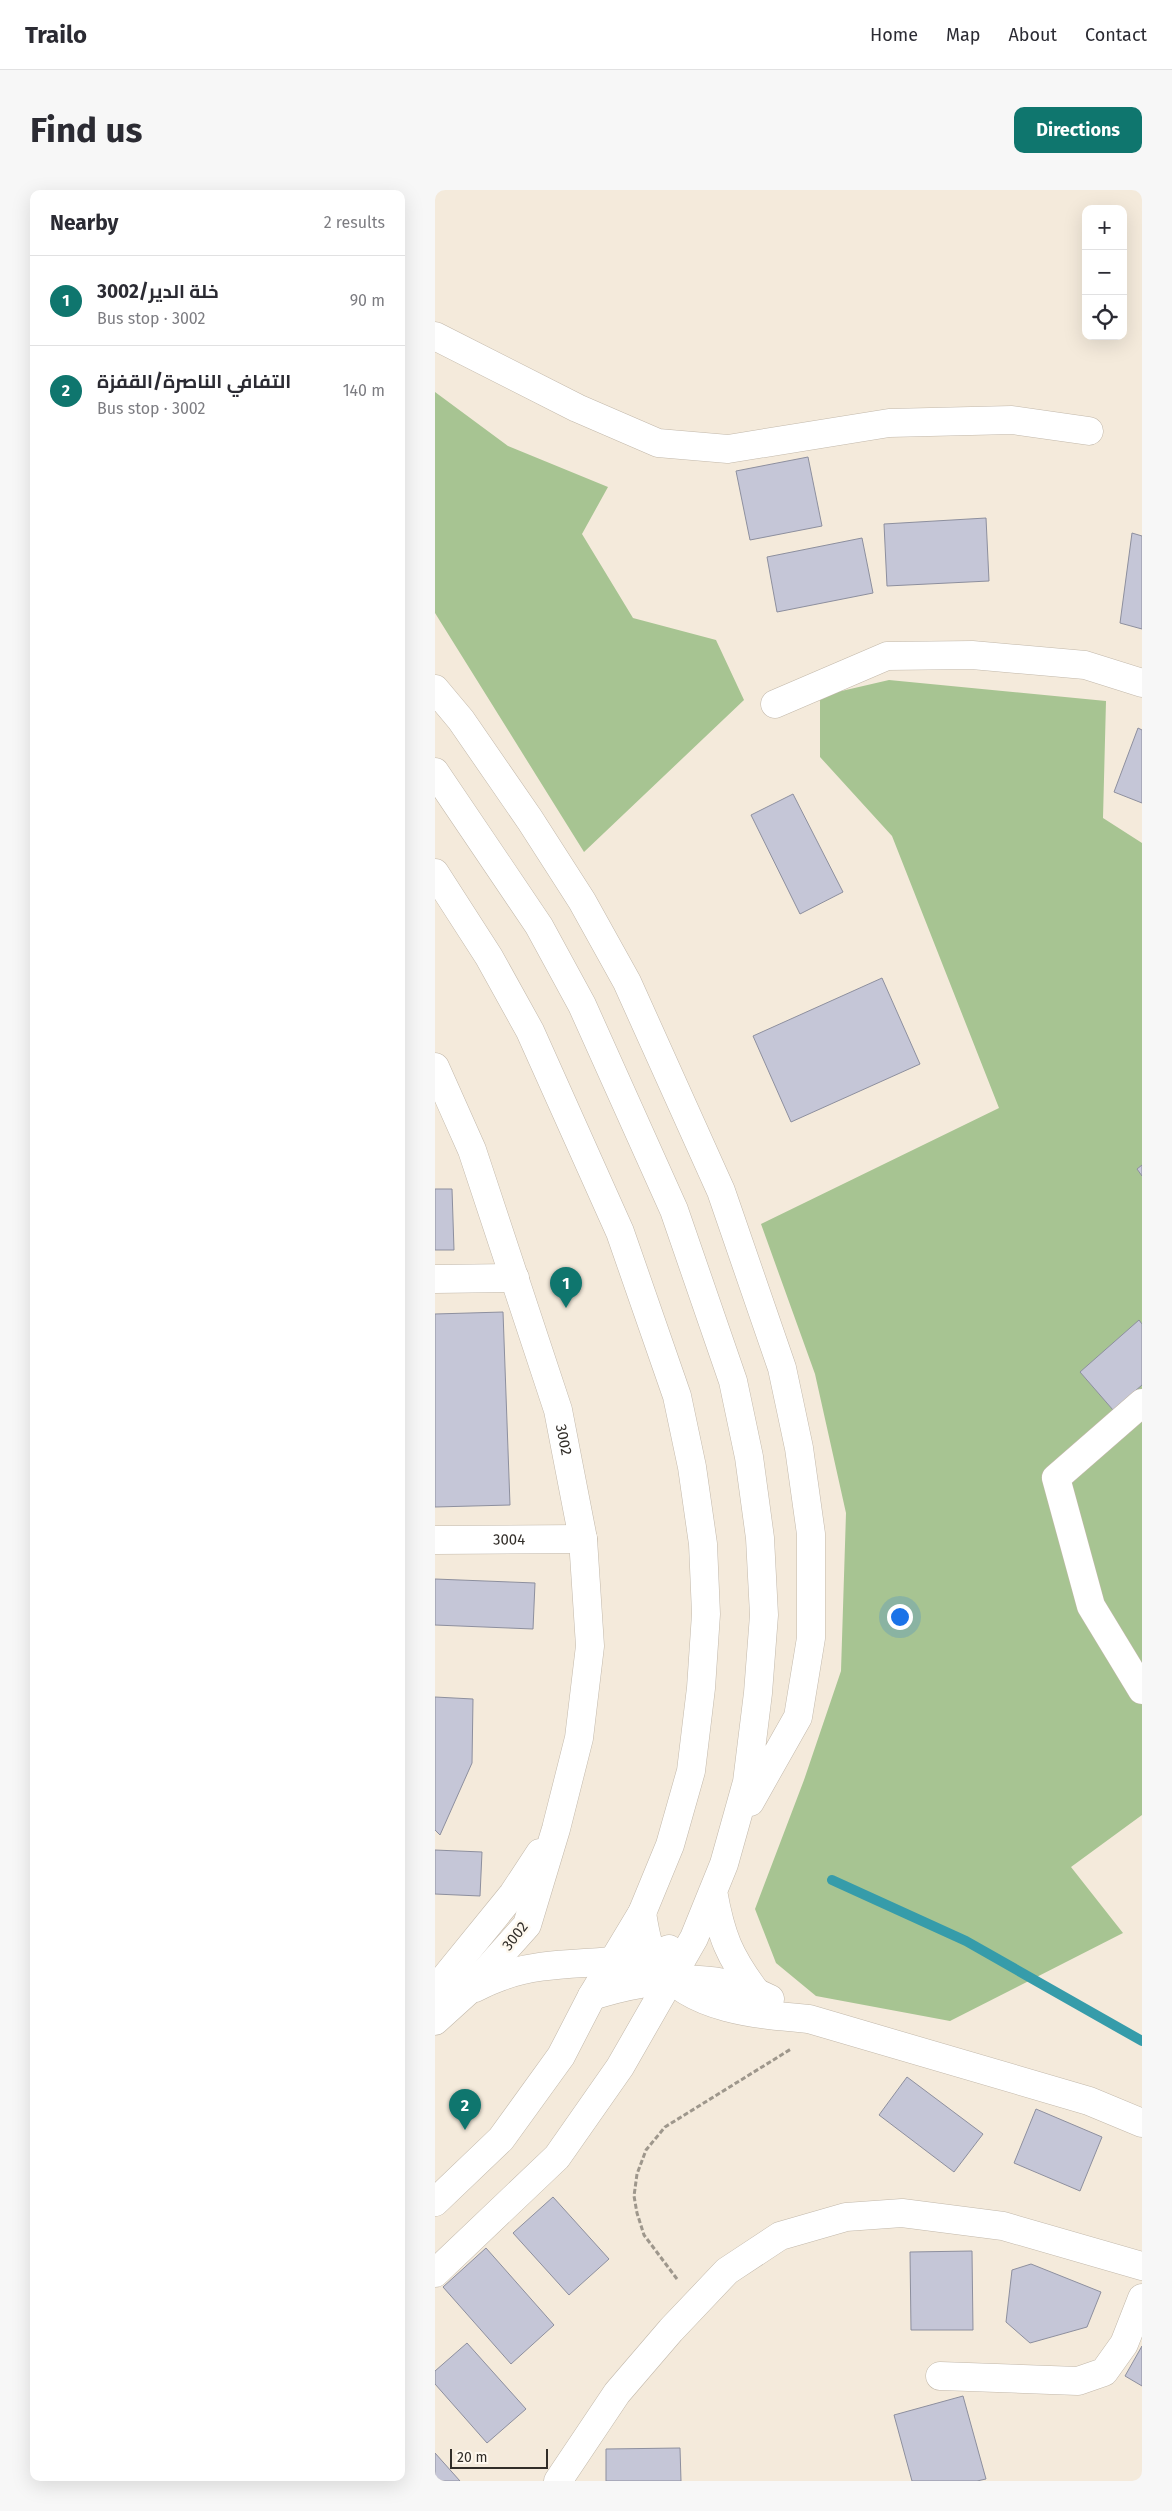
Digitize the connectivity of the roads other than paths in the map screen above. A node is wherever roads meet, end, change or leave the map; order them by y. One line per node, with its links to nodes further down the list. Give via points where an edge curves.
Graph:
1 (435, 336): 2 (main road, via 577,408 658,442 728,449 889,423 917,422 1012,420)
2 (1089, 431)
3 (1142, 683): 5 (main road, via 1085,664 972,655 887,656)
4 (435, 689): 16 (main road, via 461,720 530,820 582,900 627,982 721,1191 782,1368 799,1448 811,1534 811,1638 798,1717)
5 (775, 704)
6 (435, 772): 16 (main road, via 539,926 582,1005 674,1210 733,1381 761,1538 764,1615 747,1782)
7 (435, 873): 18 (main road, via 489,957 530,1031 620,1232 677,1396 692,1467 703,1544 706,1614 701,1688 691,1771 670,1845)
8 (435, 1067): 9 (main road, 3002, via 472,1150)
9 (515, 1278): 10 (main road); 12 (main road, 3002, via 558,1410)
10 (435, 1279)
11 (1142, 1403): 14 (main road, via 1056,1478 1091,1606)
12 (583, 1539): 13 (main road, 3004); 15 (main road, 3002, via 590,1646 579,1738)
13 (435, 1540)
14 (1142, 1690)
15 (555, 1828): 23 (main road, 3002, via 513,1894); 24 (main road, 3002, via 527,1925)
16 (734, 1830): 17 (main road)
17 (713, 1891): 19 (main road); 25 (main road, via 719,1926 727,1947)
18 (642, 1913): 20 (main road); 21 (main road)
19 (694, 1938): 20 (main road); 22 (main road)
20 (653, 1955): 21 (main road); 22 (main road)
21 (614, 1962): 24 (main road, via 522,1971 500,1976); 26 (main road)
22 (671, 1979): 25 (main road, via 703,1979); 26 (main road, via 620,1987); 28 (main road, via 696,1995 724,2006); 32 (main road, via 620,2067 557,2157)
23 (435, 1990)
24 (467, 1992): 27 (main road, 3002)
25 (756, 1992): 28 (main road)
26 (592, 1996): 30 (main road, via 561,2056 501,2139)
27 (435, 2021)
28 (819, 2022): 29 (main road, via 1089,2101)
29 (1142, 2123)
30 (435, 2202)
31 (1142, 2266): 35 (main road, via 1003,2226 902,2214 846,2217 780,2236 727,2271 696,2303 617,2393)
32 (435, 2273)
33 (1142, 2298): 34 (main road, via 1124,2344 1105,2372 1078,2381)
34 (940, 2376)
35 (558, 2481)

